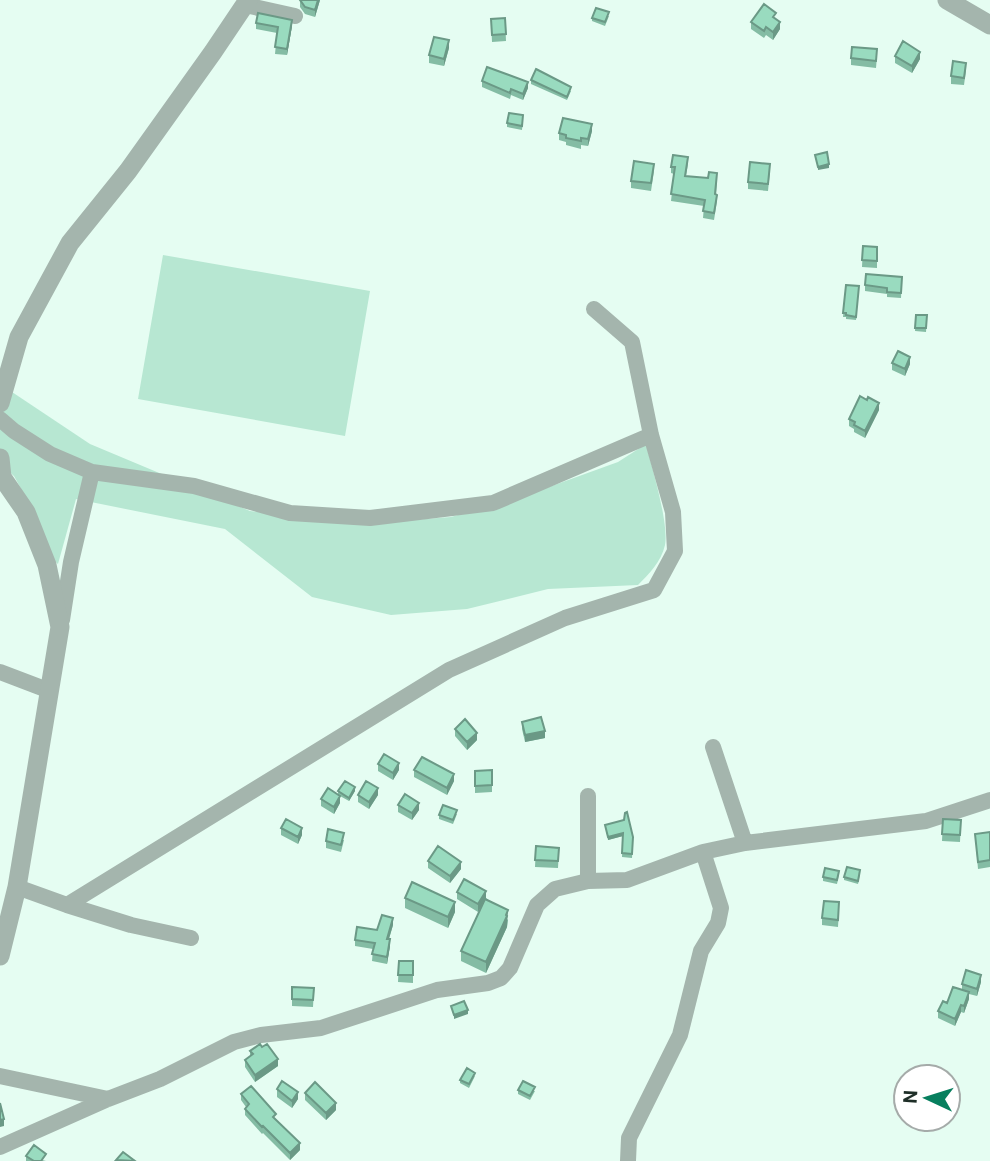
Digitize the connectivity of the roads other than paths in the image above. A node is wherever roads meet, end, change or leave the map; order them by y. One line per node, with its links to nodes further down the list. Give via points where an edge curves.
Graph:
1 (947, 0): 4 (street)
2 (247, 3): 3 (street); 6 (street, via 128,171 70,243 19,337)
3 (295, 16)
4 (990, 25)
5 (593, 309): 8 (street, via 632,342)
6 (0, 403)
7 (0, 419): 10 (street, via 50,454)
8 (651, 435): 10 (street, via 493,503 370,517 290,513 194,486); 21 (street, via 673,512 675,551 654,590 565,618 449,670)
9 (1, 470): 11 (street, via 26,512 47,565)
10 (92, 472): 11 (street)
11 (60, 627): 13 (street)
12 (0, 672): 13 (street)
13 (50, 691): 20 (street)
14 (713, 747): 17 (street)
15 (588, 796): 19 (street)
16 (990, 800): 17 (street, via 926,821)
17 (745, 843): 18 (street)
18 (703, 852): 19 (street, via 627,880); 28 (street, via 721,908 718,923 701,951 680,1035 629,1138)
19 (588, 881): 26 (street, via 555,888 537,905 510,968 501,978 437,990 321,1028 234,1042)
20 (18, 887): 21 (street); 22 (street)
21 (67, 905): 23 (street)
22 (3, 933): 24 (street)
23 (191, 938)
24 (0, 956)
25 (0, 1076): 26 (street)
26 (108, 1099): 27 (street)
27 (0, 1147)
28 (628, 1161)

